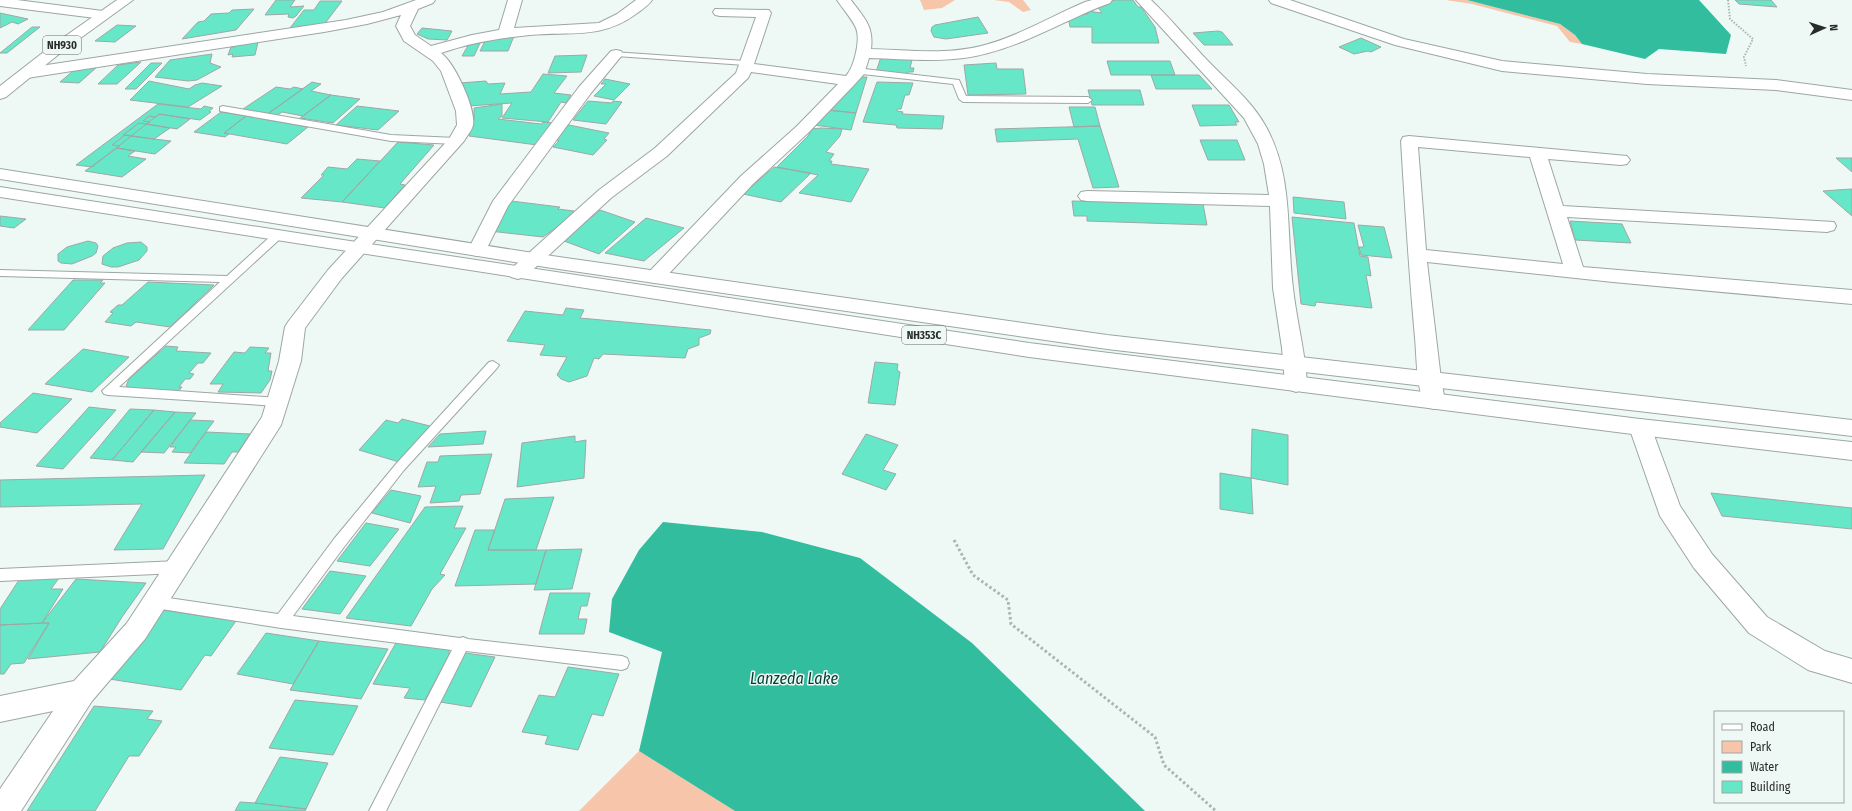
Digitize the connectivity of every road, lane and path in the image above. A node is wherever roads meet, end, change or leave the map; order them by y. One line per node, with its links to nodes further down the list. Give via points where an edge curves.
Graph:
1 (105, 0): 14 (main road, NH930)
2 (126, 0): 15 (main road, NH930)
3 (428, 0): 12 (main road)
4 (515, 0): 16 (main road)
5 (645, 0): 16 (main road, via 606,26)
6 (844, 0): 18 (main road, via 864,29)
7 (1105, 0): 18 (main road, via 985,49 957,55)
8 (1143, 0): 35 (main road, via 1235,96 1257,125 1269,152)
9 (1728, 0): 24 (path, via 1730,20 1753,39 1744,57 1747,70)
10 (1283, 1): 24 (main road, via 1400,42 1502,66 1647,79)
11 (0, 2): 14 (main road)
12 (411, 9): 17 (main road, via 403,26 409,38); 21 (main road, via 339,25)
13 (720, 12): 20 (main road, via 764,13)
14 (83, 14): 15 (main road); 23 (main road, NH930, via 61,28)
15 (103, 15): 21 (main road, NH930)
16 (505, 34): 17 (main road, via 454,43)
17 (429, 52): 29 (main road, via 448,70 464,111 465,125)
18 (863, 53): 22 (main road)
19 (616, 54): 20 (lane); 40 (main road, via 585,90 499,205)
20 (745, 65): 22 (main road); 42 (main road, via 743,75 714,104 661,152 605,194)
21 (27, 73): 25 (main road, NH930)
22 (853, 76): 27 (lane, via 956,82 963,99); 46 (main road, via 803,129 747,180)
23 (0, 77)
24 (1767, 85): 26 (main road)
25 (0, 94)
26 (1852, 95)
27 (1088, 100)
28 (223, 109): 29 (lane, via 392,138)
29 (456, 141): 39 (main road)
30 (1537, 152): 31 (main road); 36 (main road); 41 (main road, via 1409,141)
31 (1621, 160)
32 (0, 174): 39 (main road, NH353C, via 81,186)
33 (0, 192): 38 (main road, NH353C)
34 (1087, 196): 35 (main road)
35 (1279, 201): 49 (main road, via 1283,286)
36 (1556, 211): 37 (main road); 43 (main road)
37 (1827, 226)
38 (277, 236): 39 (main road, NH353C); 47 (lane)
39 (365, 241): 40 (main road, NH353C); 45 (main road, NH353C); 54 (main road, via 335,274 296,327 290,361)
40 (477, 250): 42 (main road, NH353C)
41 (1418, 255): 43 (main road); 51 (main road)
42 (534, 260): 45 (main road); 46 (main road, NH353C)
43 (1574, 272): 48 (main road)
44 (0, 273): 47 (lane)
45 (518, 273): 52 (main road, NH353C, via 1021,349)
46 (655, 277): 49 (main road, NH353C, via 1107,342)
47 (228, 279): 54 (lane, via 108,391)
48 (1852, 297)
49 (1295, 364): 51 (main road, NH353C); 52 (main road)
50 (493, 365): 62 (lane, via 400,467 339,543)
51 (1430, 379): 53 (main road); 56 (main road, NH353C)
52 (1296, 384): 53 (main road, NH353C)
53 (1434, 401): 55 (main road, NH353C)
54 (278, 402): 59 (main road, via 273,419)
55 (1640, 426): 57 (main road, NH353C); 65 (main road, via 1669,509 1703,561 1758,625 1818,661)
56 (1852, 428)
57 (1852, 451)
58 (954, 540): 70 (path, via 973,575 1008,600 1011,624 1155,737 1164,765)
59 (178, 567): 60 (lane); 61 (main road)
60 (0, 575)
61 (155, 602): 62 (lane); 66 (main road, via 136,631)
62 (281, 622): 63 (lane)
63 (463, 643): 64 (lane); 69 (lane)
64 (622, 663)
65 (1852, 671)
66 (82, 692): 67 (main road); 68 (main road)
67 (0, 709)
68 (3, 811)
69 (377, 811)
70 (1216, 811)

